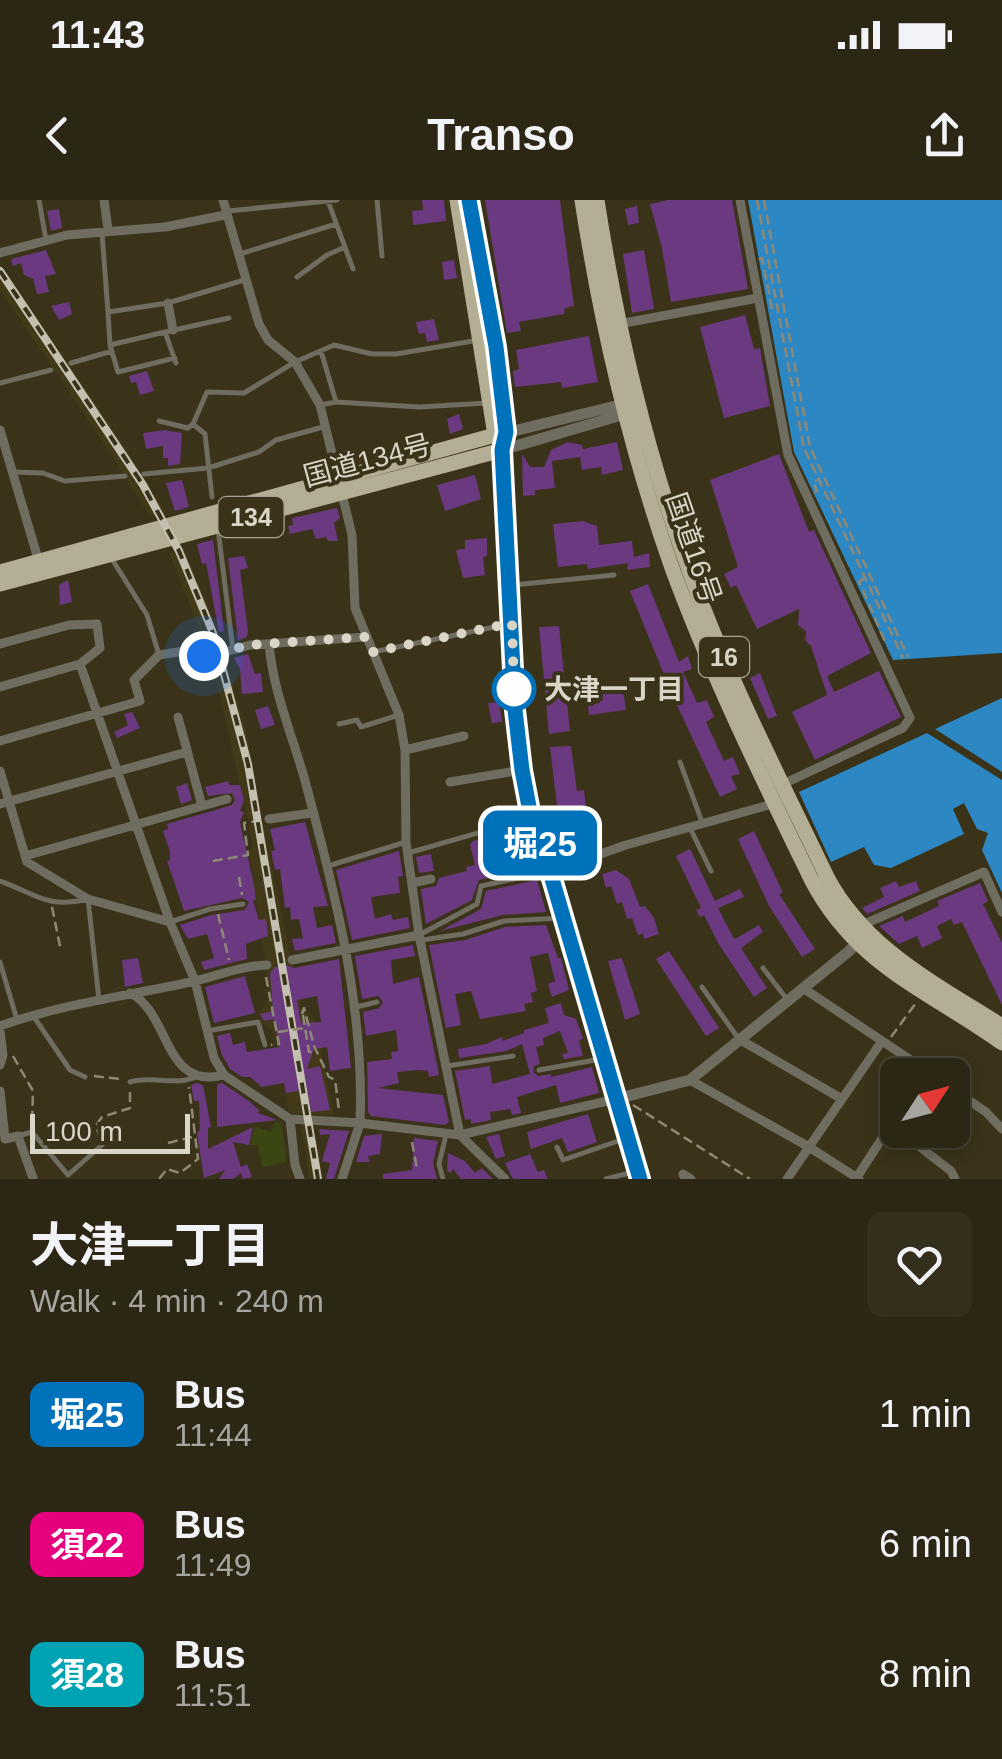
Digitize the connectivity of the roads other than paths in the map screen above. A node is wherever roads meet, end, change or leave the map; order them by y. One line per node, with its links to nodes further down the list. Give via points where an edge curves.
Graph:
1 (38, 200): 14 (lane)
2 (104, 200): 13 (street)
3 (338, 200): 10 (lane)
4 (377, 200): 18 (lane)
5 (457, 200): 28 (highway)
6 (469, 200): 43 (highway, via 496,347)
7 (582, 200): 38 (highway, 国道16号 / 16, via 600,306)
8 (597, 200): 26 (highway, 国道16号 / 16)
9 (740, 200): 22 (street)
10 (328, 201): 11 (lane); 12 (lane)
11 (225, 209): 13 (street, via 165,226); 17 (street)
12 (336, 224): 15 (lane); 17 (lane)
13 (105, 230): 14 (street); 24 (lane)
14 (46, 240): 16 (street)
15 (345, 247): 19 (lane); 20 (lane)
16 (0, 253)
17 (237, 254): 21 (street)
18 (382, 256)
19 (352, 269)
20 (297, 277)
21 (244, 280): 23 (lane); 32 (street, via 268,340)
22 (758, 298): 26 (street); 79 (street, via 788,455 910,718 903,728)
23 (168, 302): 24 (lane); 27 (street)
24 (108, 312): 29 (lane)
25 (229, 318): 27 (lane)
26 (619, 324): 38 (highway, 国道16号 / 16)
27 (169, 331): 29 (lane); 29 (lane, via 175,361 118,372)
28 (482, 339): 30 (lane, via 396,354 334,346); 36 (highway)
29 (111, 348): 31 (lane)
30 (321, 351): 32 (lane); 35 (lane)
31 (70, 362)
32 (294, 362): 37 (street); 40 (lane, via 244,393 207,392)
33 (51, 370): 34 (lane)
34 (0, 383)
35 (336, 402): 36 (lane); 37 (lane)
36 (491, 402): 43 (highway)
37 (320, 405): 41 (street)
38 (628, 407): 43 (street); 79 (highway, 国道16号 / 16, via 700,599); 82 (highway, 国道16号 / 16, via 687,606)
39 (159, 422): 40 (lane)
40 (193, 424): 44 (lane, via 205,434)
41 (326, 426): 44 (lane); 48 (street)
42 (0, 430): 45 (street)
43 (501, 439): 48 (highway, 国道134号 / 134); 56 (main road)
44 (208, 468): 46 (lane); 49 (lane)
45 (12, 472): 47 (lane, via 43,472 65,481); 52 (street)
46 (144, 474)
47 (125, 476)
48 (340, 485): 50 (highway, 国道134号 / 134); 52 (highway, 国道134号 / 134); 58 (street, via 352,535 354,608)
49 (212, 497)
50 (217, 526): 51 (highway, 国道134号 / 134); 61 (lane)
51 (109, 555): 52 (highway, 国道134号 / 134); 63 (lane, via 147,615)
52 (40, 567): 53 (highway, 国道134号 / 134); 55 (highway, 国道134号 / 134)
53 (0, 572)
54 (614, 575): 56 (lane)
55 (0, 584)
56 (510, 586): 57 (main road)
57 (512, 623): 62 (lane); 75 (main road)
58 (365, 637): 60 (street); 62 (street)
59 (0, 644): 64 (street, via 69,624 97,624 100,648)
60 (270, 644): 61 (street); 84 (street)
61 (233, 650): 63 (street)
62 (373, 652): 67 (street)
63 (159, 655): 66 (street, via 134,680 140,701)
64 (80, 664): 65 (street); 66 (street)
65 (0, 687)
66 (96, 714): 71 (street); 77 (street)
67 (399, 715): 69 (lane, via 360,726 357,720); 72 (street)
68 (178, 717): 73 (street)
69 (339, 724)
70 (464, 736): 72 (street)
71 (0, 741)
72 (405, 750): 90 (street)
73 (187, 752): 77 (street); 83 (street)
74 (680, 762): 88 (lane)
75 (522, 770): 78 (street); 85 (main road)
76 (0, 771): 81 (street)
77 (116, 772): 81 (street); 87 (street)
78 (450, 782)
79 (783, 784): 82 (street); 103 (highway, 国道16号 / 16, via 832,888)
80 (227, 798): 83 (street)
81 (4, 802): 91 (street)
82 (776, 805): 88 (street); 105 (highway, 国道16号 / 16, via 817,890)
83 (202, 806): 87 (street)
84 (312, 813): 86 (street); 92 (street)
85 (531, 817): 90 (lane); 94 (main road)
86 (269, 819)
87 (136, 824): 91 (street); 102 (street)
88 (702, 824): 89 (street)
89 (690, 828): 93 (lane); 94 (street)
90 (407, 848): 92 (lane); 97 (street)
91 (24, 856): 98 (street)
92 (326, 867): 106 (street)
93 (711, 871)
94 (550, 872): 101 (main road); 104 (lane, via 481,886 478,904)
95 (431, 878): 97 (street)
96 (0, 881): 98 (lane, via 64,904)
97 (412, 883): 104 (street)
98 (88, 899): 102 (street); 115 (lane)
99 (243, 904): 102 (lane)
100 (1002, 912): 103 (street, via 984,872)
101 (562, 918): 104 (lane); 129 (main road)
102 (170, 922): 111 (street)
103 (860, 926): 105 (street); 121 (highway, 国道16号 / 16, via 898,960)
104 (419, 938): 106 (street); 132 (street)
105 (856, 944): 113 (street); 126 (highway, 国道16号 / 16)
106 (344, 949): 107 (street); 118 (street)
107 (292, 960)
108 (0, 962): 120 (lane)
109 (265, 965): 111 (street)
110 (764, 968): 116 (lane)
111 (195, 981): 114 (street); 123 (street)
112 (702, 987): 124 (lane)
113 (803, 988): 116 (street); 125 (street)
114 (130, 994): 115 (street); 136 (street, via 146,1006)
115 (99, 1000): 119 (street)
116 (788, 1000): 124 (street)
117 (377, 1002): 118 (lane)
118 (354, 1008): 144 (street)
119 (32, 1015): 120 (street); 135 (lane, via 70,1070)
120 (17, 1020): 122 (street)
121 (1002, 1026)
122 (0, 1028): 131 (street)
123 (207, 1031): 127 (lane, via 258,1022); 134 (street)
124 (740, 1039): 137 (street); 140 (street)
125 (884, 1042): 130 (street); 140 (street)
126 (1002, 1043)
127 (264, 1045)
128 (513, 1056): 132 (lane)
129 (604, 1058): 133 (lane); 141 (main road)
130 (906, 1058)
131 (2, 1060)
132 (447, 1066): 147 (street)
133 (539, 1070)
134 (224, 1075): 136 (street); 143 (street)
135 (85, 1076)
136 (193, 1078): 138 (lane)
137 (690, 1080): 141 (street); 152 (street)
138 (130, 1082)
139 (0, 1091): 148 (street, via 5,1140)
140 (842, 1099): 152 (street)
141 (623, 1101): 147 (street); 155 (main road)
142 (970, 1101): 145 (street)
143 (290, 1119): 144 (street); 158 (street)
144 (360, 1123): 146 (street); 159 (street)
145 (1002, 1129)
146 (446, 1135): 147 (street); 160 (lane, via 439,1164)
147 (460, 1135): 161 (street)
148 (18, 1136): 150 (lane, via 32,1132 68,1175); 156 (street)
149 (618, 1141): 151 (lane, via 563,1160)
150 (102, 1146)
151 (557, 1147)
152 (810, 1147): 157 (street); 163 (street)
153 (880, 1148): 157 (street)
154 (921, 1148): 164 (street)
155 (638, 1175): 162 (lane)
156 (33, 1178)
157 (858, 1178)
158 (300, 1179)
159 (342, 1179)
160 (444, 1179)
161 (505, 1179)
162 (606, 1179)
163 (787, 1179)
164 (955, 1179)

